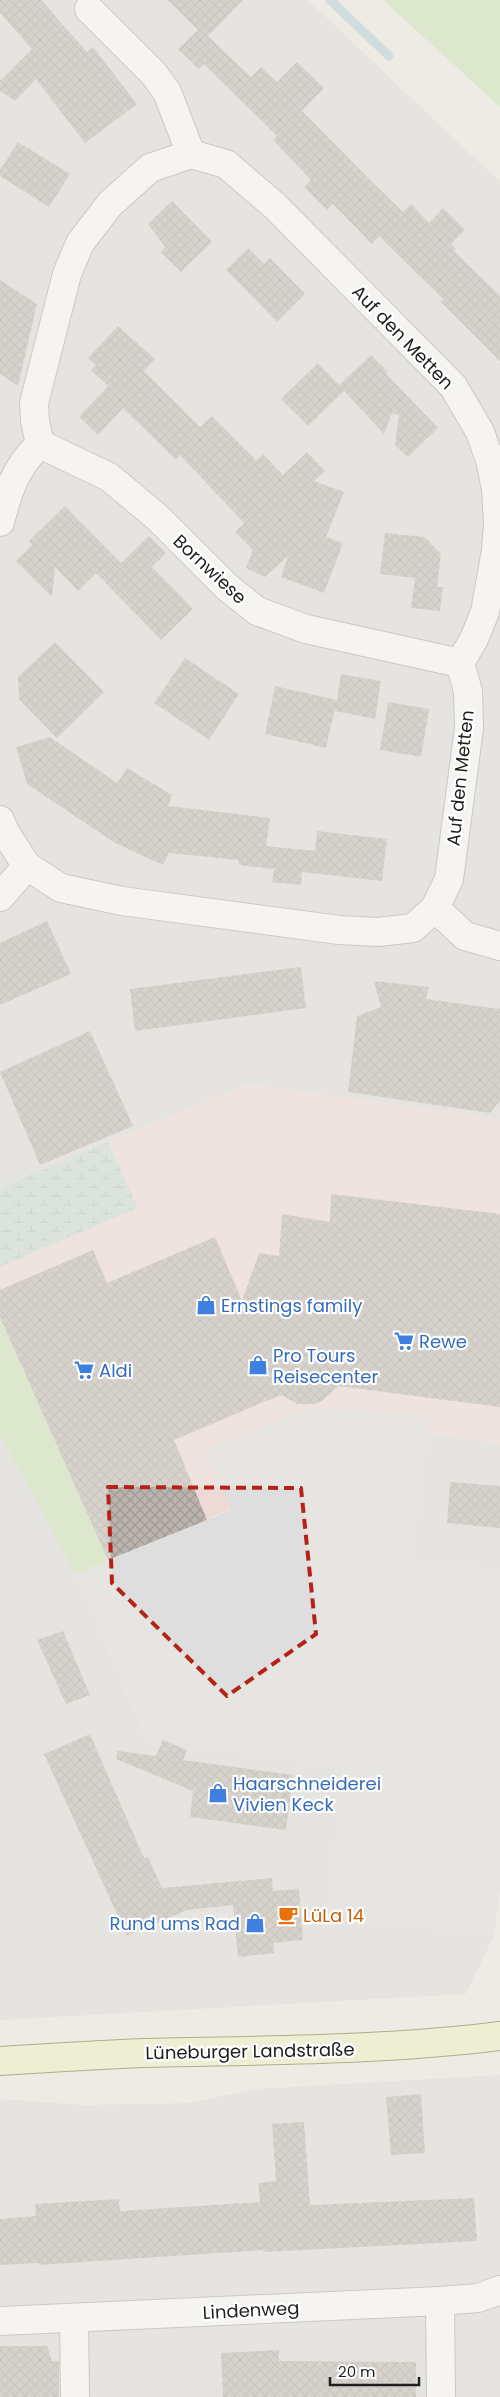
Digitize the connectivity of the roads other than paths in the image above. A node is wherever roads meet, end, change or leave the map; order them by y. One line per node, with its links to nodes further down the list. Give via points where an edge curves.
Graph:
1 (89, 9): 2 (street, via 168,92)
2 (191, 154): 3 (street, via 150,168 110,204 80,243 67,274 34,403 34,421); 5 (street, Auf den Metten, via 226,164 275,206 453,386 480,432 496,489 496,550 485,612)
3 (40, 444): 4 (street, via 16,472); 5 (street, Bornwiese, via 110,478 157,518 227,588 257,611 306,628)
4 (0, 522)
5 (460, 663): 9 (street, Auf den Metten, via 468,691 469,728 449,879)
6 (0, 820): 7 (street, Auf den Metten)
7 (27, 866): 8 (street); 9 (street, Auf den Metten, via 61,888 113,899 339,930 378,932 413,928)
8 (0, 897)
9 (436, 908): 10 (street, via 465,936)
10 (500, 946)
11 (500, 2036): 12 (main road, Lüneburger Landstraße, via 351,2049)
12 (0, 2061)
13 (500, 2290): 14 (street, Lindenweg, via 478,2298)
14 (440, 2301): 15 (street, Lindenweg); 18 (street)
15 (74, 2318): 16 (street, Lindenweg); 17 (street)
16 (0, 2321)
17 (74, 2397)
18 (441, 2397)

